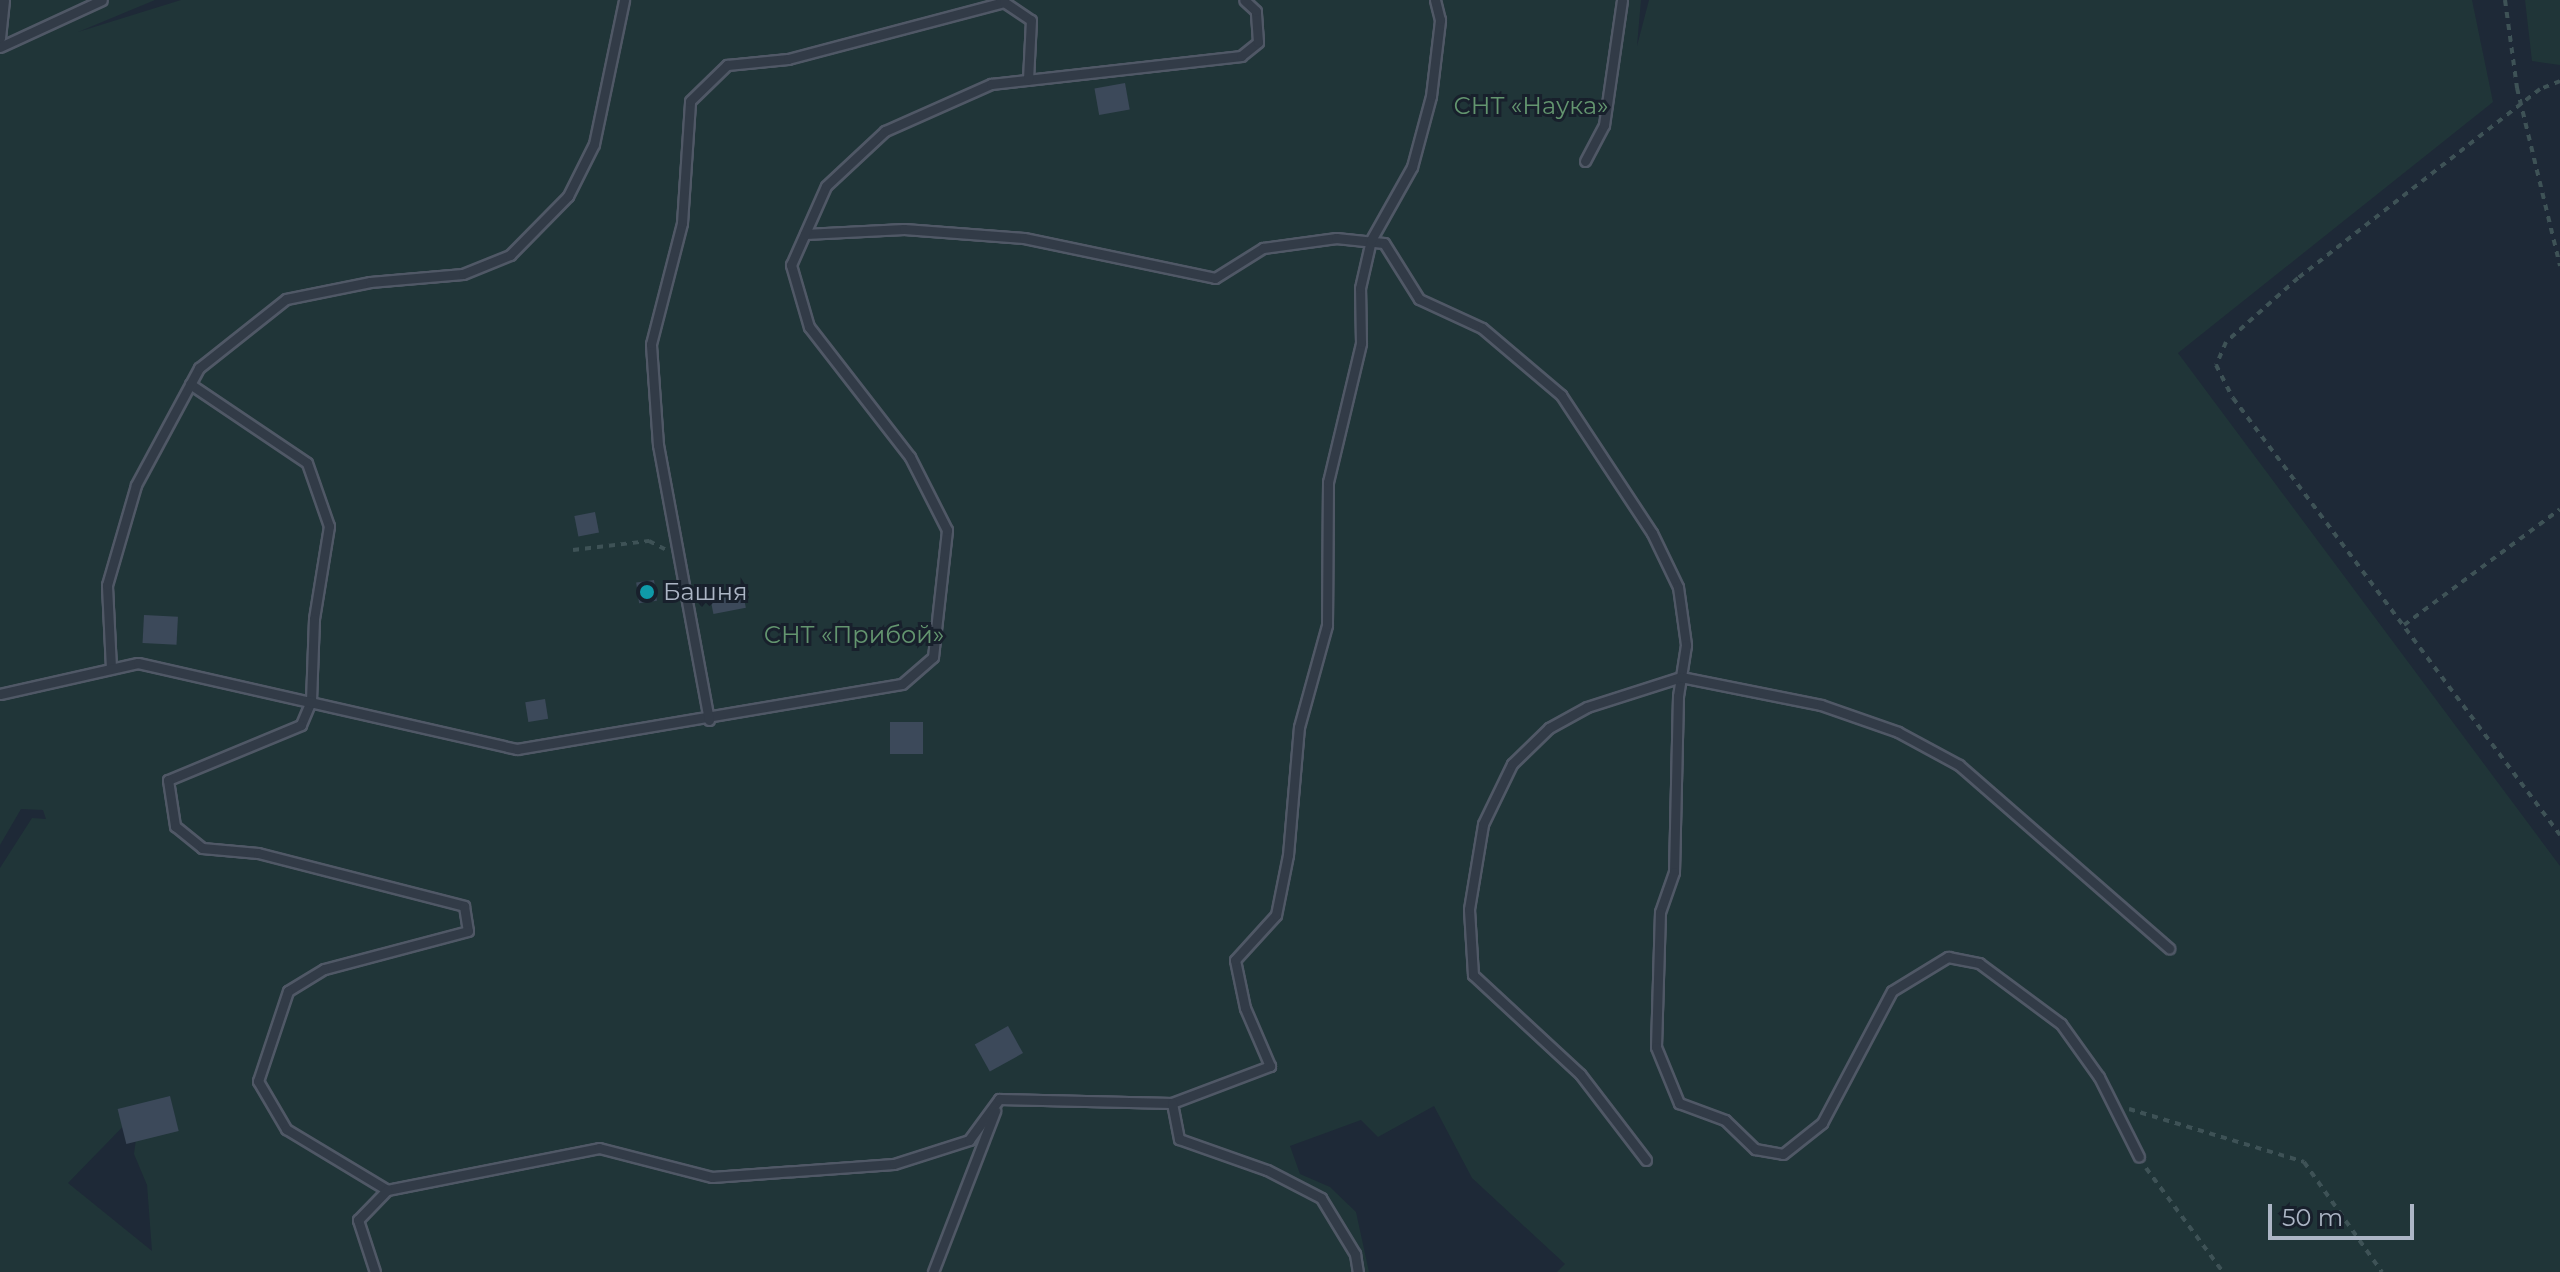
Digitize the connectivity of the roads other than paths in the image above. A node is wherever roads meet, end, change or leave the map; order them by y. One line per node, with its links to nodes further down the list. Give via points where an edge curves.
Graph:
1 (4, 0): 7 (lane)
2 (102, 0): 8 (lane)
3 (624, 0): 13 (lane, via 594,144 568,196 510,255 463,274 370,282 286,299 229,339)
4 (1244, 0): 9 (lane, via 1256,11 1258,42 1241,56)
5 (1435, 0): 12 (lane, via 1440,20 1431,96 1412,167)
6 (1622, 0): 10 (lane, via 1604,125)
7 (0, 38)
8 (0, 47)
9 (1028, 80): 11 (lane, via 991,84 885,131 826,186); 18 (lane, via 1031,20 1004,2 788,59 727,65 690,101 682,223 651,344 658,445)
10 (1585, 161)
11 (805, 234): 12 (lane, via 904,229 1024,238 1215,278 1263,248); 18 (lane, via 791,265 809,327 910,457 947,530 933,657 902,684)
12 (1371, 240): 15 (lane, via 1384,243 1419,299 1482,328 1561,395 1652,533 1678,587 1686,645); 21 (lane, via 1360,288 1361,343 1328,482 1327,625 1299,727 1288,855 1276,915 1235,960 1245,1008 1270,1066)
13 (190, 384): 14 (lane, via 136,485 107,585); 17 (lane, via 307,463 329,526 314,619)
14 (111, 668): 16 (lane); 17 (lane, via 138,663)
15 (1681, 677): 19 (lane, via 1821,705 1898,732 1959,765); 22 (lane, via 1674,872 1660,912 1656,1047 1679,1103 1725,1120 1755,1149 1783,1154 1822,1123 1892,991 1948,957 1979,963 2061,1024); 23 (lane, via 1587,707 1549,728 1512,764 1483,824 1469,909 1473,975 1580,1074)
16 (0, 694)
17 (311, 701): 18 (lane, via 517,749); 24 (lane, via 301,725 168,780 175,826 202,848 258,853 464,906 468,931 324,969 288,991 258,1081 286,1129)
18 (709, 720)
19 (2169, 948)
20 (999, 1099): 21 (lane); 24 (lane, via 969,1140 894,1164 712,1177 599,1148); 26 (lane)
21 (1172, 1103): 27 (lane, via 1179,1139 1267,1170 1321,1198 1355,1254)
22 (2139, 1157)
23 (1646, 1160)
24 (387, 1190): 25 (lane, via 358,1220)
25 (375, 1272)
26 (933, 1272)
27 (1358, 1272)

